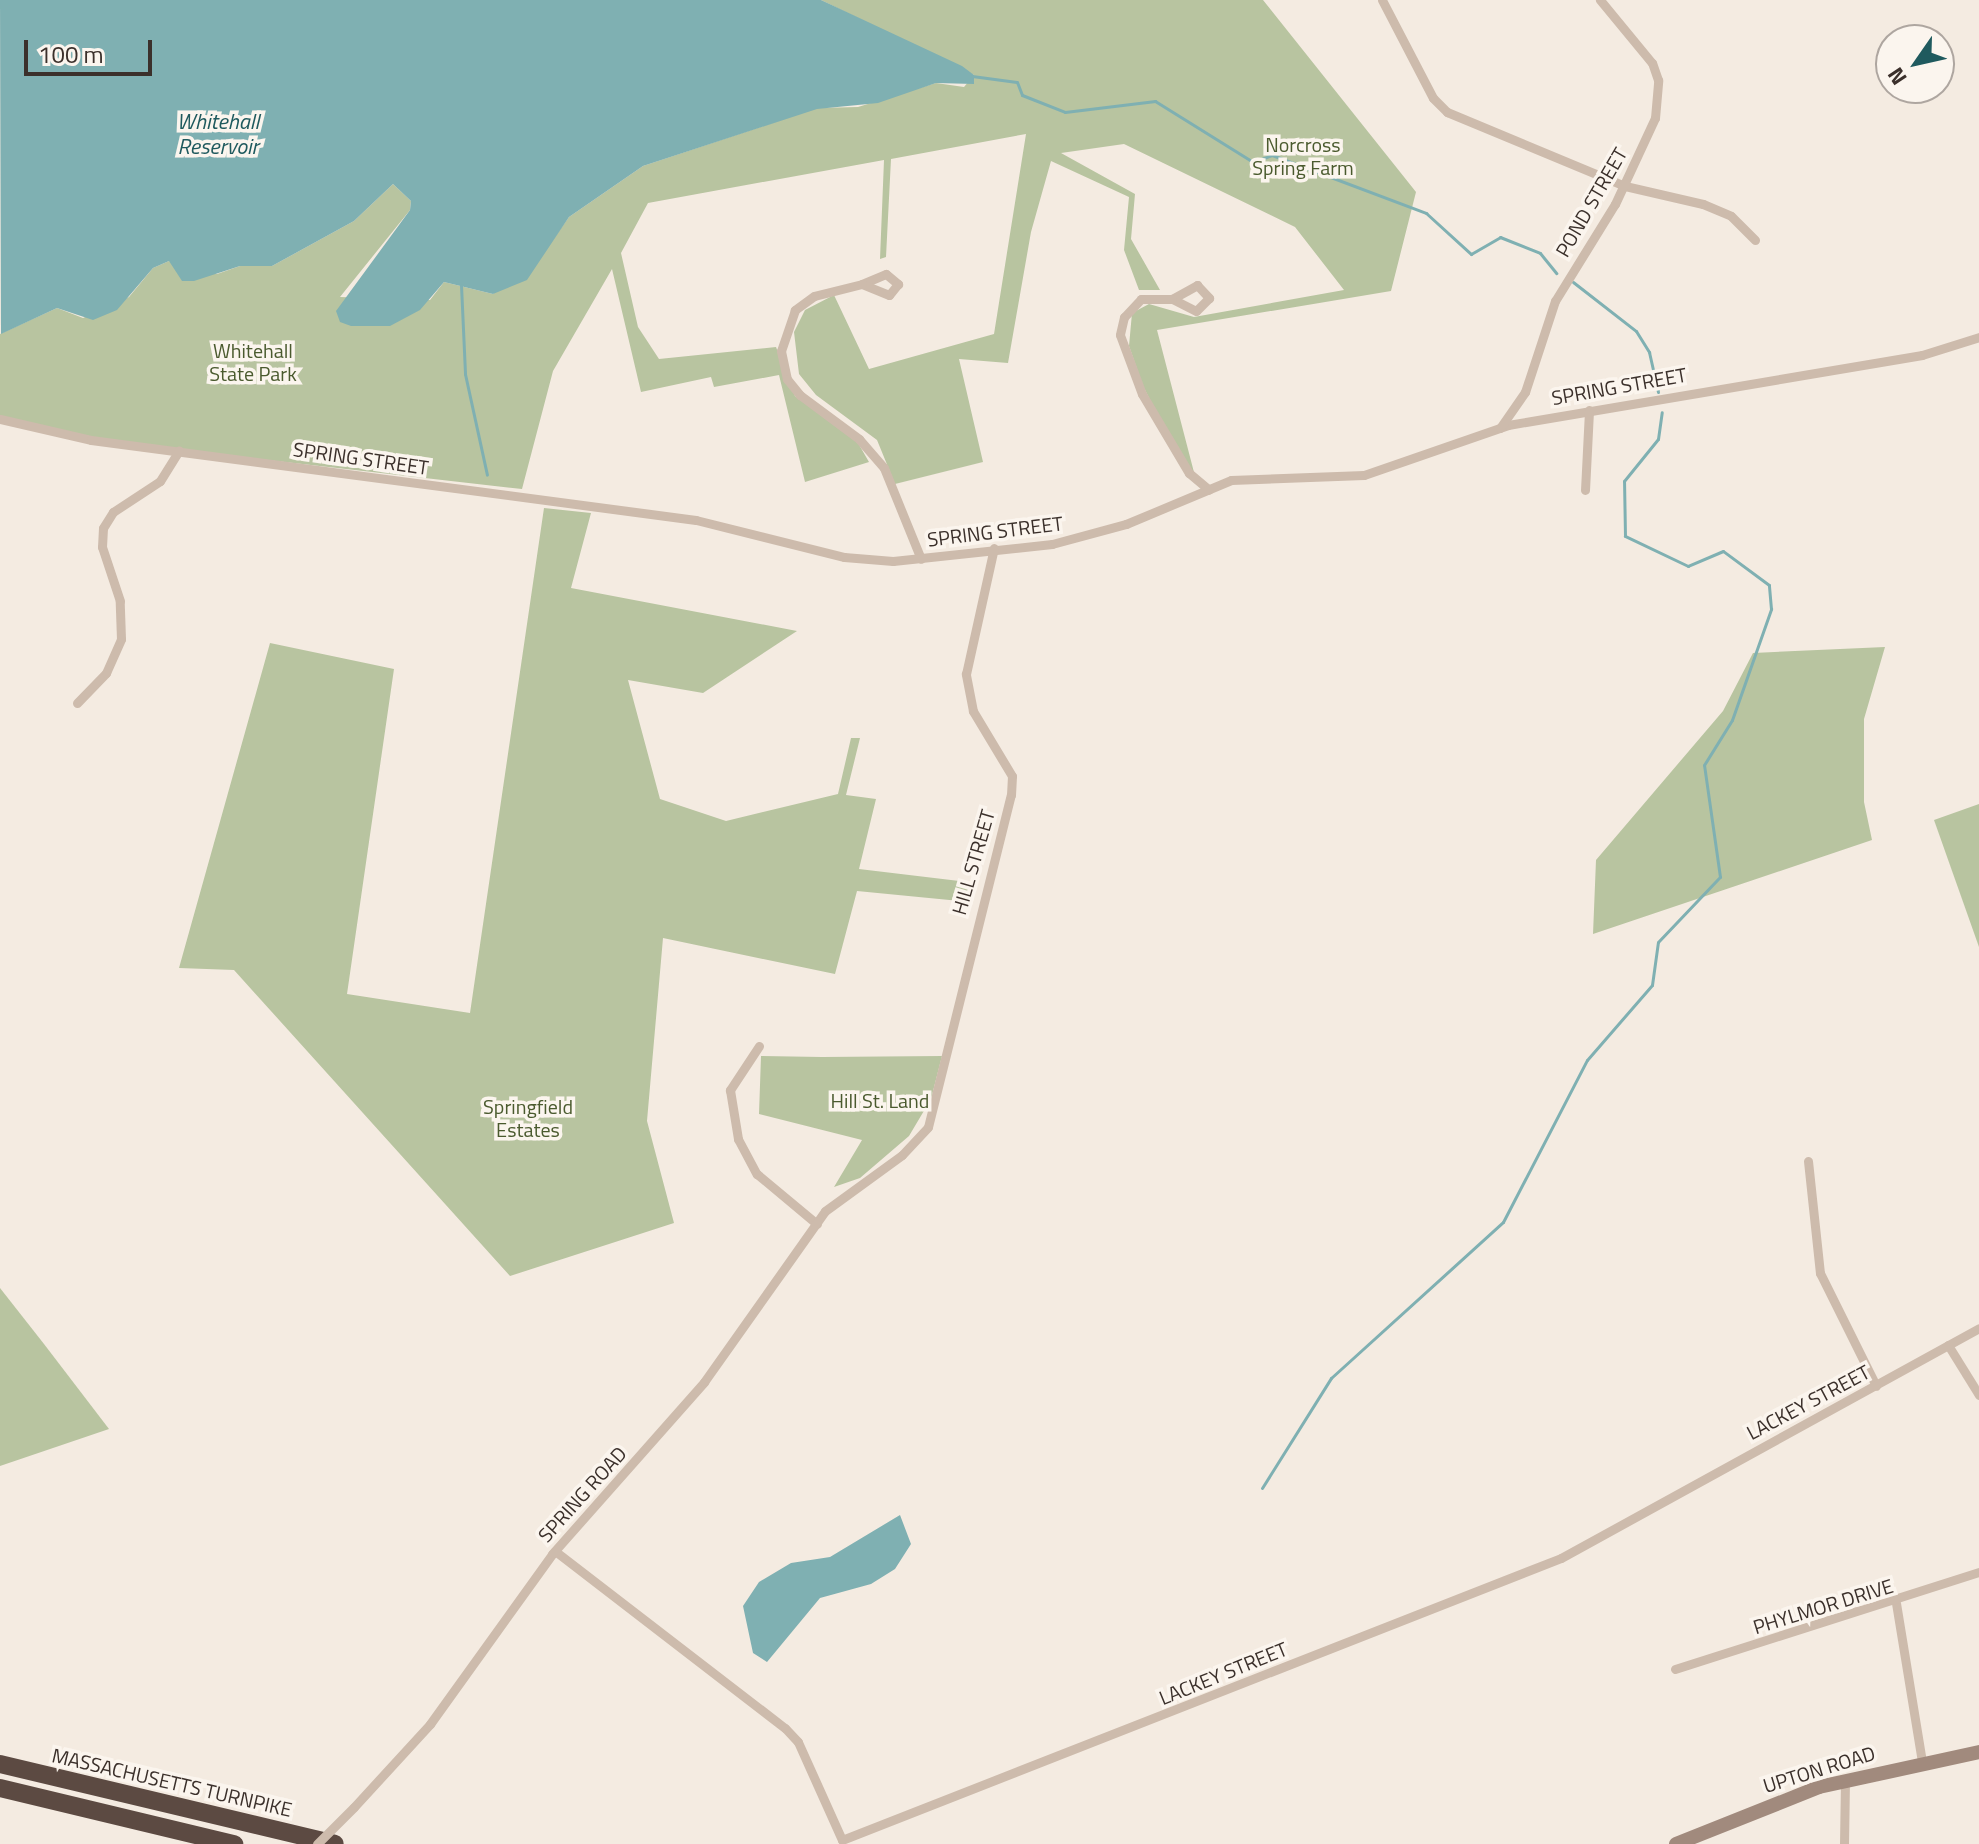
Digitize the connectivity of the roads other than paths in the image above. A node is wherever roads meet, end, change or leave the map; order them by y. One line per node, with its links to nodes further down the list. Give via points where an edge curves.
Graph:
1 (1382, 0): 3 (street, via 1441,108)
2 (1600, 0): 3 (street, POND STREET, via 1641,47 1658,80 1655,118)
3 (1625, 186): 4 (street, via 1703,204 1731,216); 10 (street, POND STREET, via 1555,301 1525,392)
4 (1755, 240)
5 (862, 284): 15 (street, via 828,290 795,310 781,351 787,379 859,439 884,468)
6 (1172, 299): 12 (street, via 1149,297 1135,303 1120,335 1142,394 1189,473)
7 (1979, 337): 8 (street, SPRING STREET, via 1922,355)
8 (1589, 410): 10 (street, SPRING STREET); 13 (street)
9 (0, 419): 11 (street, SPRING STREET, via 72,437)
10 (1500, 428): 12 (street, SPRING STREET, via 1364,475 1250,477)
11 (179, 451): 15 (street, SPRING STREET, via 696,520 863,560); 16 (street, via 160,481 113,512 103,528 102,547 120,601 121,639 106,673)
12 (1209, 490): 14 (street, SPRING STREET, via 1092,535)
13 (1585, 490)
14 (994, 548): 15 (street, SPRING STREET); 19 (street, HILL STREET, via 966,674 973,711 1012,776 1011,795 965,960 935,1110 917,1143)
15 (921, 559)
16 (77, 703)
17 (759, 1046): 20 (street, via 730,1090 738,1139 757,1174)
18 (1808, 1161): 23 (street, via 1820,1273)
19 (877, 1173): 20 (street, SPRING ROAD)
20 (817, 1224): 25 (street, SPRING ROAD, via 704,1382)
21 (1979, 1328): 22 (street, LACKEY STREET)
22 (1948, 1345): 23 (street, LACKEY STREET); 24 (street)
23 (1876, 1386): 25 (street, LACKEY STREET, via 1561,1558 842,1840 798,1742 785,1728)
24 (1979, 1395)
25 (555, 1551): 35 (street, SPRING ROAD, bridge, via 430,1724)
26 (1979, 1572): 27 (street, PHYLMOR DRIVE)
27 (1896, 1603): 28 (street, PHYLMOR DRIVE); 30 (street)
28 (1675, 1669)
29 (1979, 1752): 30 (main road, UPTON ROAD)
30 (1922, 1761): 32 (main road, UPTON ROAD)
31 (0, 1764): 36 (highway, MASSACHUSETTS TURNPIKE)
32 (1845, 1779): 37 (main road, UPTON ROAD); 38 (street)
33 (0, 1788): 34 (highway)
34 (234, 1844)
35 (317, 1844)
36 (335, 1844)
37 (1676, 1844)
38 (1844, 1844)

